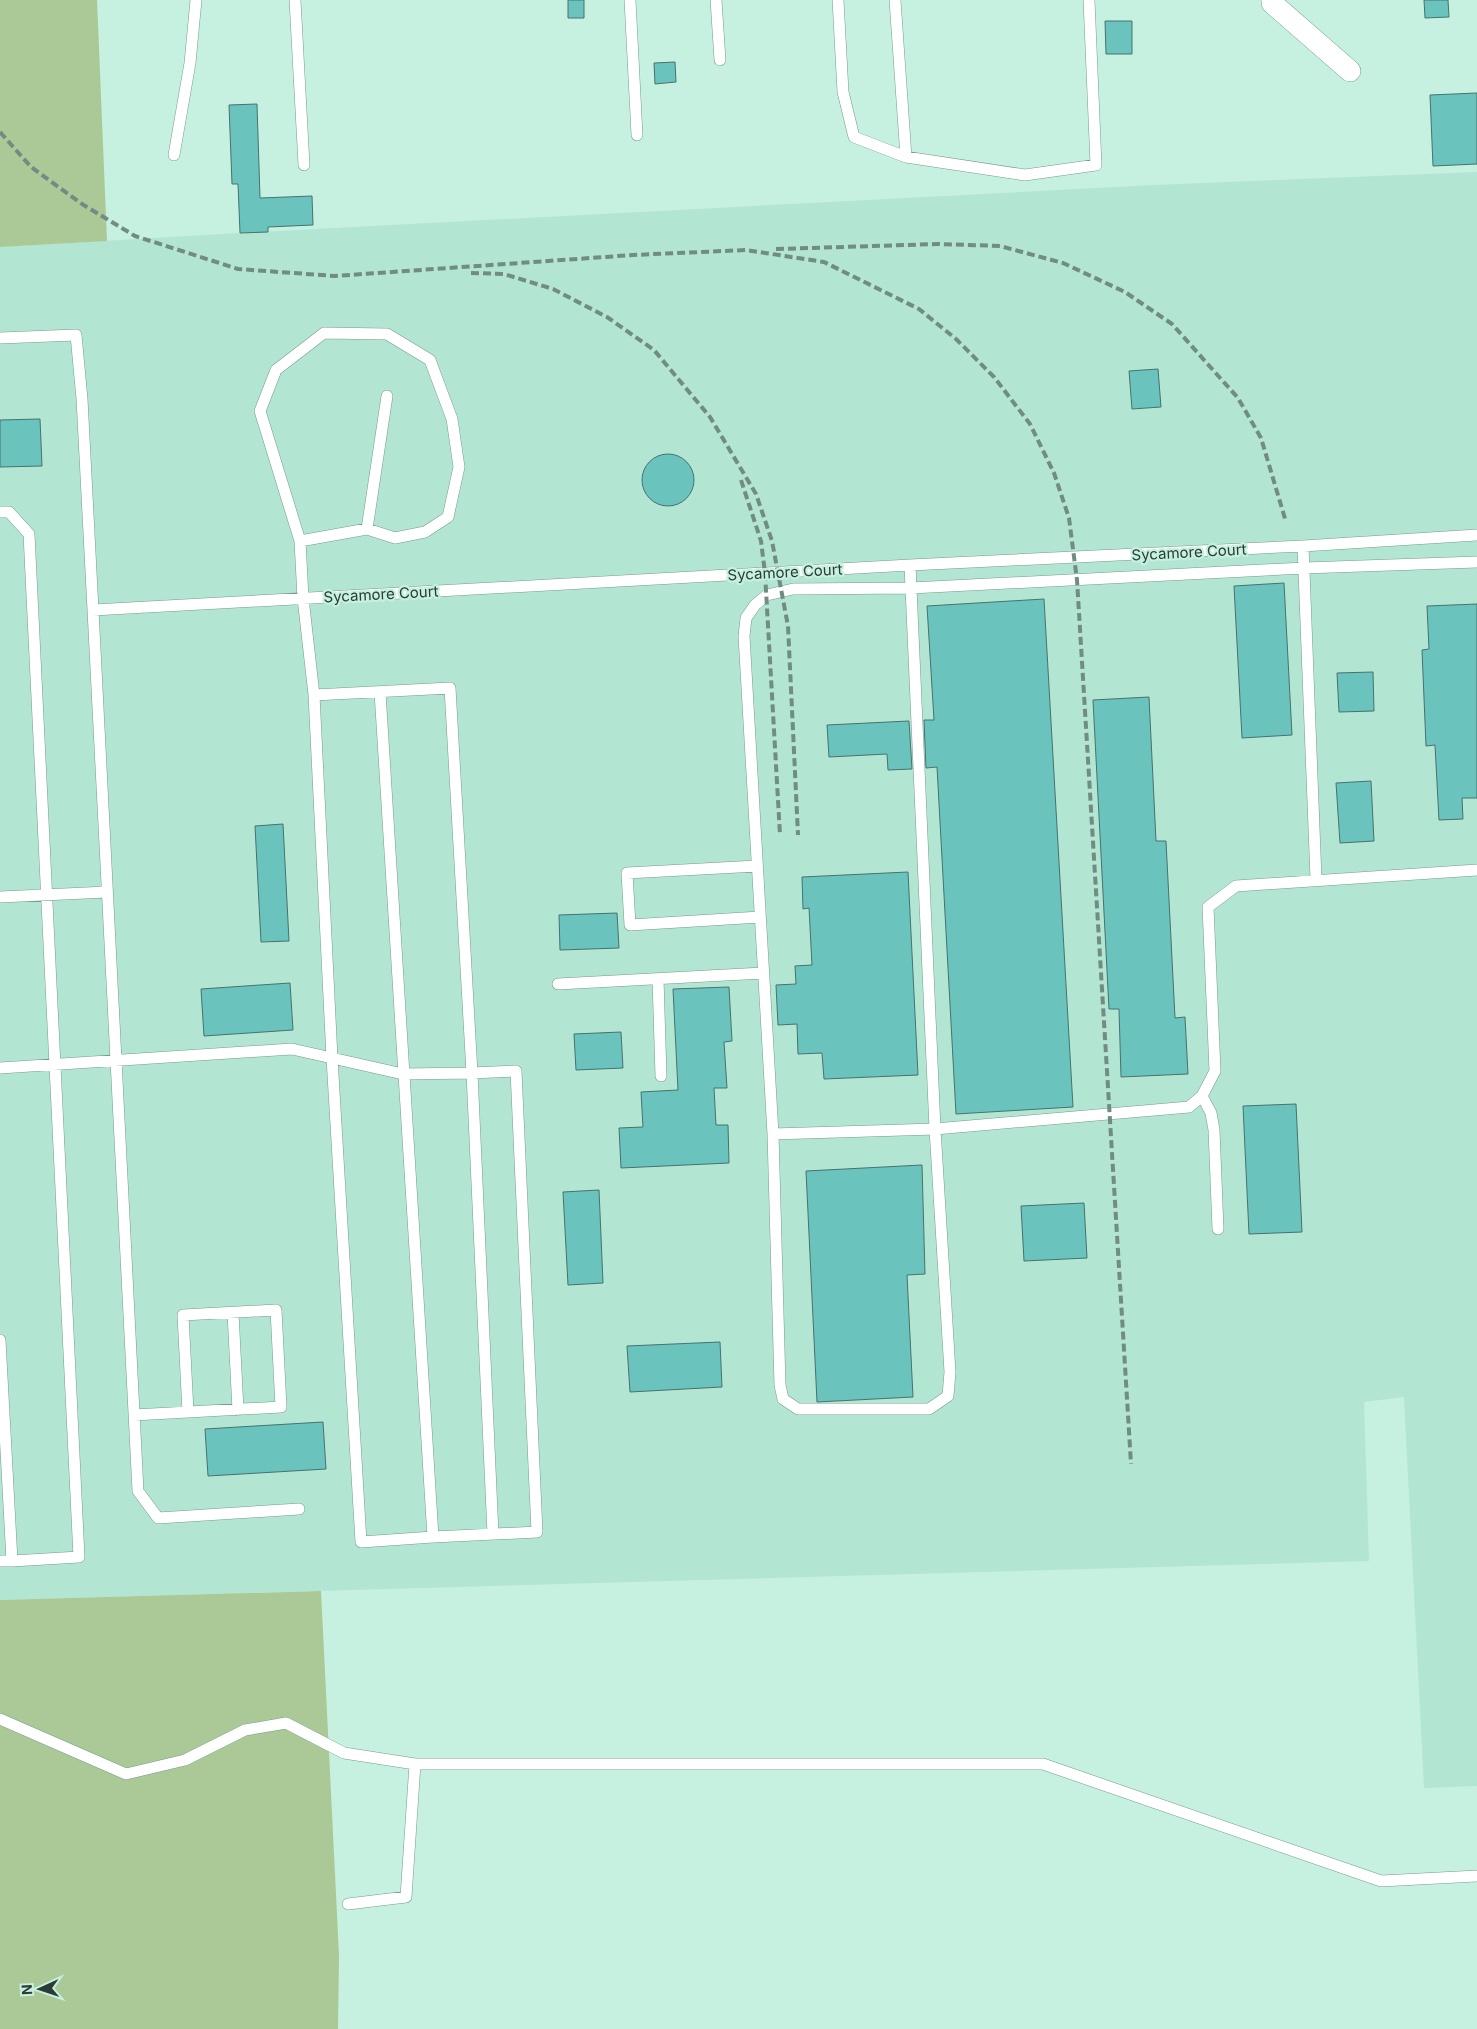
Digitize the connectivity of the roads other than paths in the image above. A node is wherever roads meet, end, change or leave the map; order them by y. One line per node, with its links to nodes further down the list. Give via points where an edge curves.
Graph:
1 (196, 0): 12 (lane, via 190,63)
2 (295, 0): 14 (lane)
3 (630, 0): 11 (lane)
4 (716, 0): 9 (lane)
5 (838, 0): 13 (lane, via 843,92 854,137)
6 (895, 0): 13 (lane)
7 (1089, 0): 13 (lane, via 1096,165 1025,175)
8 (1272, 0): 10 (street)
9 (720, 60)
10 (1350, 71)
11 (637, 135)
12 (174, 155)
13 (906, 157)
14 (304, 165)
15 (0, 338): 27 (lane, via 76,335)
16 (387, 396): 18 (lane)
17 (0, 512): 34 (lane, via 9,512 29,534)
18 (367, 529): 20 (lane); 20 (lane, via 394,538 425,532 448,517 458,467 452,419 430,360 387,334 324,333 276,370 260,411)
19 (1477, 534): 21 (lane, Sycamore Court)
20 (300, 540): 26 (lane)
21 (1303, 546): 23 (lane, Sycamore Court); 24 (lane)
22 (1477, 562): 24 (lane)
23 (910, 565): 25 (lane); 26 (lane, Sycamore Court)
24 (1304, 568): 25 (lane); 32 (lane)
25 (911, 588): 30 (lane, via 783,591 767,595 746,618 744,636); 48 (lane)
26 (303, 598): 27 (lane, Sycamore Court); 29 (lane)
27 (93, 610): 33 (lane)
28 (380, 692): 29 (lane); 44 (lane, via 450,688); 45 (lane)
29 (314, 695): 40 (lane)
30 (757, 866): 36 (lane); 36 (lane, via 627,873 630,925)
31 (1477, 870): 32 (lane)
32 (1316, 880): 47 (lane, via 1236,886 1208,907 1215,1071)
33 (107, 892): 34 (lane); 41 (lane)
34 (46, 895): 35 (lane); 42 (lane)
35 (0, 897)
36 (760, 917): 37 (lane)
37 (763, 973): 38 (lane); 49 (lane)
38 (658, 979): 39 (lane); 46 (lane)
39 (558, 984)
40 (332, 1058): 41 (lane, via 292,1049); 45 (lane); 58 (lane, via 361,1542)
41 (116, 1061): 42 (lane); 55 (lane)
42 (54, 1064): 43 (lane); 60 (lane, via 79,1558)
43 (0, 1068)
44 (472, 1073): 45 (lane); 57 (lane); 57 (lane, via 516,1071 537,1532)
45 (403, 1074): 58 (lane)
46 (661, 1076)
47 (1202, 1096): 48 (lane, via 1188,1107); 50 (lane, via 1212,1113)
48 (935, 1129): 49 (lane); 49 (lane, via 950,1372 948,1396 929,1409 798,1409 783,1399)
49 (773, 1134)
50 (1218, 1229)
51 (233, 1313): 53 (lane); 53 (lane, via 276,1310 281,1408); 54 (lane, via 183,1315)
52 (0, 1340): 60 (lane)
53 (238, 1410): 54 (lane)
54 (188, 1412): 55 (lane)
55 (134, 1415): 56 (lane, via 138,1491 158,1518)
56 (299, 1509)
57 (494, 1534): 58 (lane)
58 (433, 1537)
59 (0, 1561): 60 (lane)
60 (12, 1561)
61 (0, 1718): 62 (lane, via 126,1774 185,1760 245,1730 286,1723 344,1753)
62 (415, 1764): 63 (lane, via 1043,1764 1381,1881); 64 (lane, via 406,1897)
63 (1477, 1876)
64 (348, 1904)

